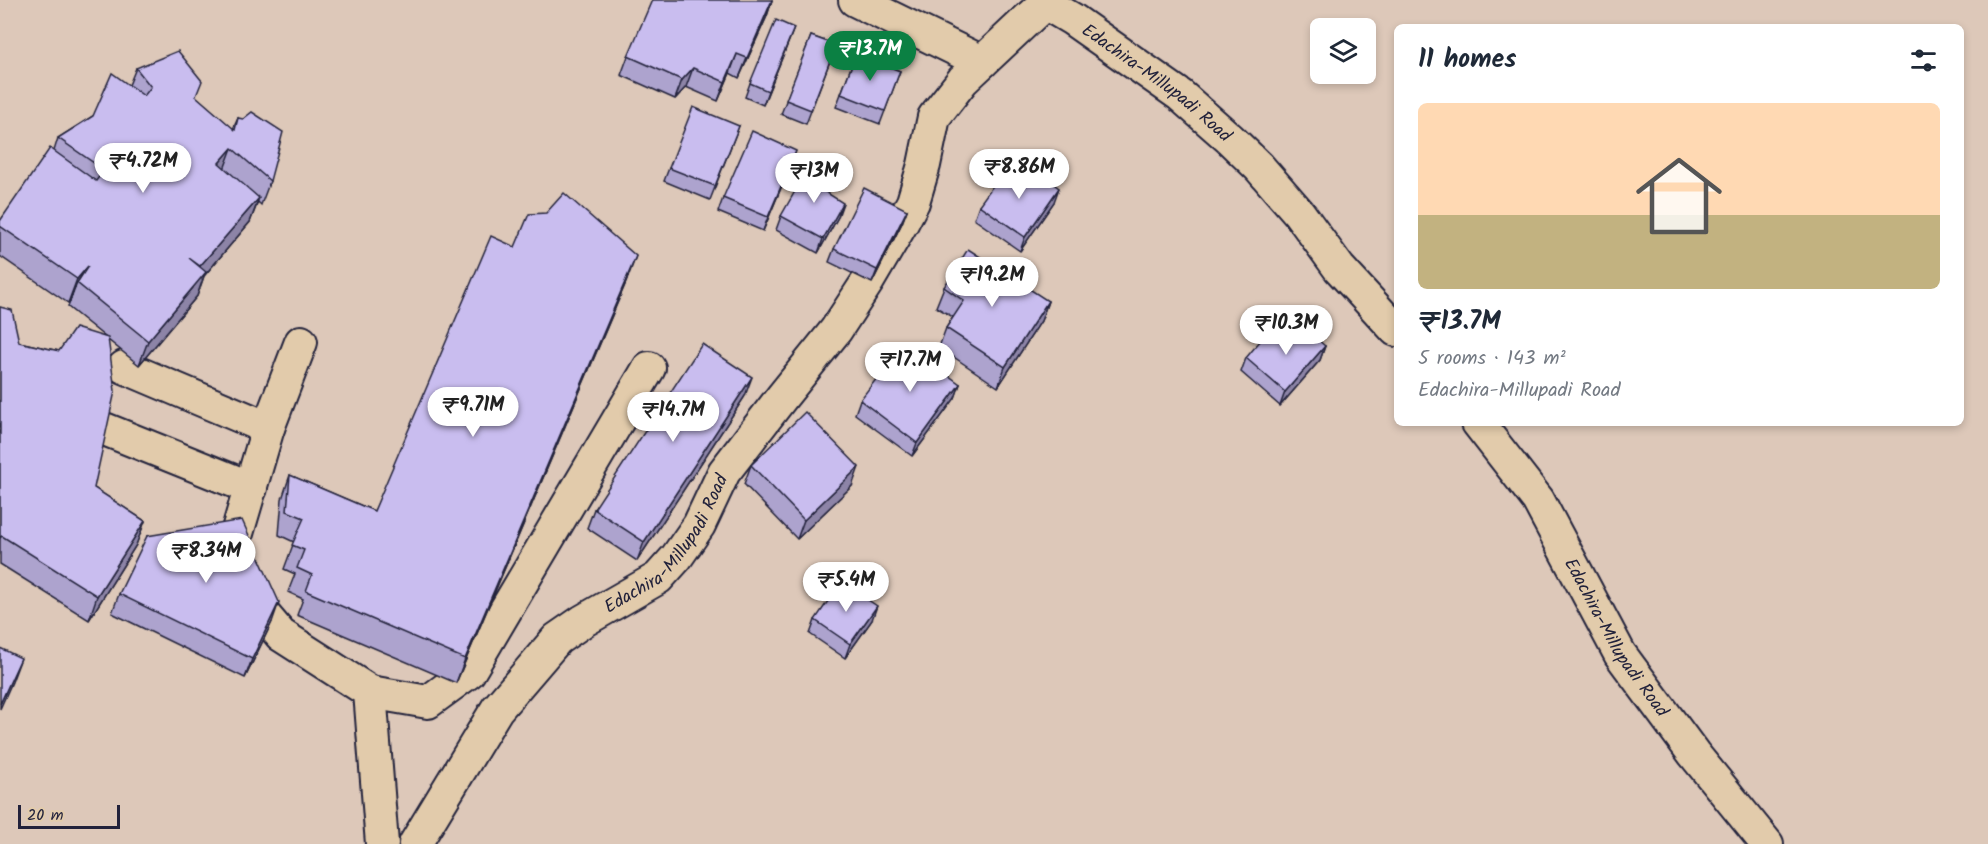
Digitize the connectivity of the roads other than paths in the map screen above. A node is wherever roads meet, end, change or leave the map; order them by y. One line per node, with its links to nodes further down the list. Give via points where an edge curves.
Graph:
1 (855, 0): 3 (street)
2 (1046, 1): 3 (street, Edachira-Millupadi Road); 4 (street, Edachira-Millupadi Road, via 1179,95 1230,139 1299,213 1340,268)
3 (982, 62): 14 (street, Edachira-Millupadi Road, via 934,117 913,202 868,281 836,330 724,472 699,525 676,558 658,578 557,639 497,709)
4 (1394, 328)
5 (301, 342): 10 (street)
6 (124, 367): 10 (street)
7 (649, 368): 12 (street, via 469,672 428,702)
8 (97, 426): 11 (street)
9 (1480, 426): 15 (street, Edachira-Millupadi Road, via 1538,500 1620,654)
10 (268, 428): 11 (street)
11 (251, 488): 12 (street, via 235,540 236,582 280,635)
12 (370, 692): 13 (street)
13 (382, 844)
14 (415, 844)
15 (1767, 844)

